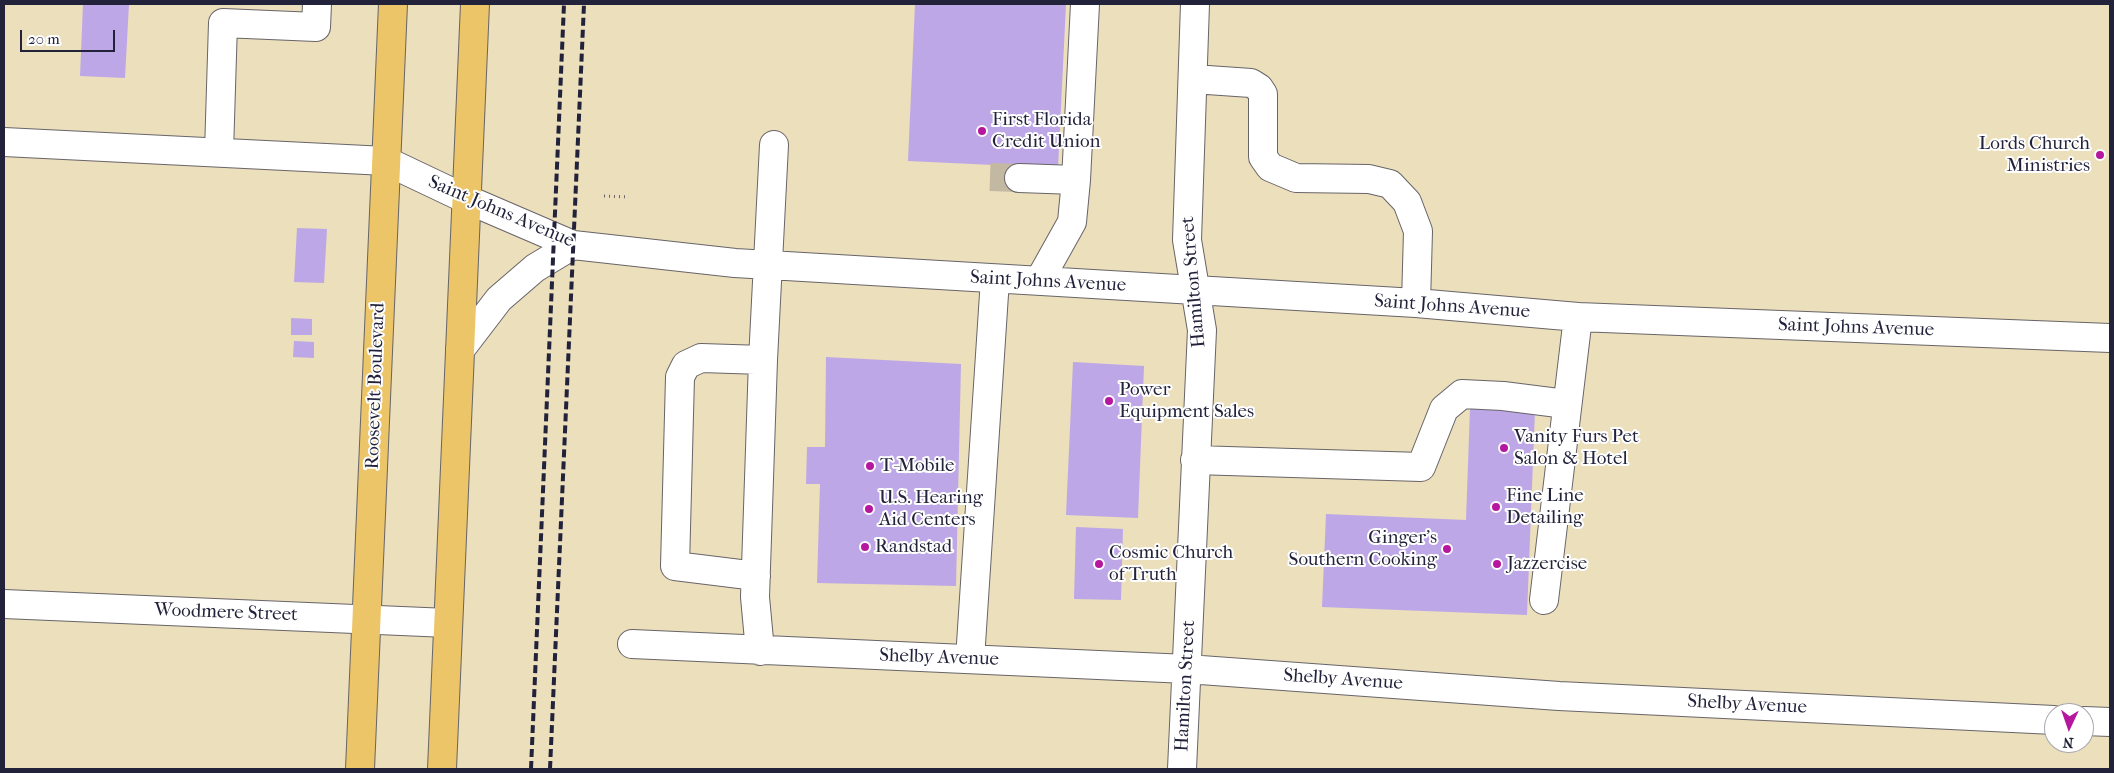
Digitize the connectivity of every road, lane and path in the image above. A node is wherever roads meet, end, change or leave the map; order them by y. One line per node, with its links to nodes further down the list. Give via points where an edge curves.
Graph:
1 (317, 4): 6 (street, via 316,27)
2 (393, 4): 11 (highway, Roosevelt Boulevard)
3 (474, 4): 16 (highway)
4 (1085, 4): 13 (street)
5 (1196, 4): 7 (street, Hamilton Street)
6 (223, 13): 10 (street)
7 (1193, 79): 21 (street, Hamilton Street, via 1186,240); 22 (street, via 1251,83 1259,88 1263,94 1263,158 1270,167 1296,178 1369,179 1390,184 1407,202 1418,231)
8 (4, 142): 10 (street, Saint Johns Avenue)
9 (774, 144): 18 (street)
10 (219, 152): 11 (street, Saint Johns Avenue)
11 (386, 161): 16 (street, Saint Johns Avenue); 32 (highway, Roosevelt Boulevard)
12 (1019, 178): 13 (street)
13 (1076, 180): 20 (street, via 1072,222)
14 (604, 196): 15 (path)
15 (629, 197)
16 (466, 199): 17 (street, Saint Johns Avenue); 25 (highway)
17 (573, 245): 18 (street, Saint Johns Avenue); 25 (street, via 534,268 499,299)
18 (768, 265): 19 (street, Saint Johns Avenue); 26 (street)
19 (995, 279): 20 (street, Saint Johns Avenue); 36 (street)
20 (1039, 281): 21 (street, Saint Johns Avenue)
21 (1195, 290): 22 (street, Saint Johns Avenue); 28 (street, Hamilton Street, via 1202,330)
22 (1416, 303): 23 (street, Saint Johns Avenue)
23 (1578, 316): 24 (street, Saint Johns Avenue); 27 (street)
24 (2110, 338)
25 (460, 350): 33 (highway)
26 (763, 360): 29 (street); 29 (street, via 701,358 686,365 680,377 675,566)
27 (1566, 404): 28 (street, via 1462,394 1444,409 1421,467); 30 (street)
28 (1195, 460): 37 (street, Hamilton Street)
29 (756, 576): 35 (street)
30 (1544, 600)
31 (4, 604): 32 (street, Woodmere Street)
32 (366, 619): 33 (street, Woodmere Street); 41 (highway, Roosevelt Boulevard)
33 (448, 623): 42 (highway)
34 (632, 644): 35 (street, Shelby Avenue)
35 (760, 651): 36 (street, Shelby Avenue)
36 (970, 660): 37 (street, Shelby Avenue)
37 (1187, 669): 38 (street, Shelby Avenue, via 1559,696); 43 (street, Hamilton Street)
38 (2044, 720)
39 (2094, 721): 40 (street)
40 (2110, 722)
41 (360, 769)
42 (442, 769)
43 (1182, 769)

